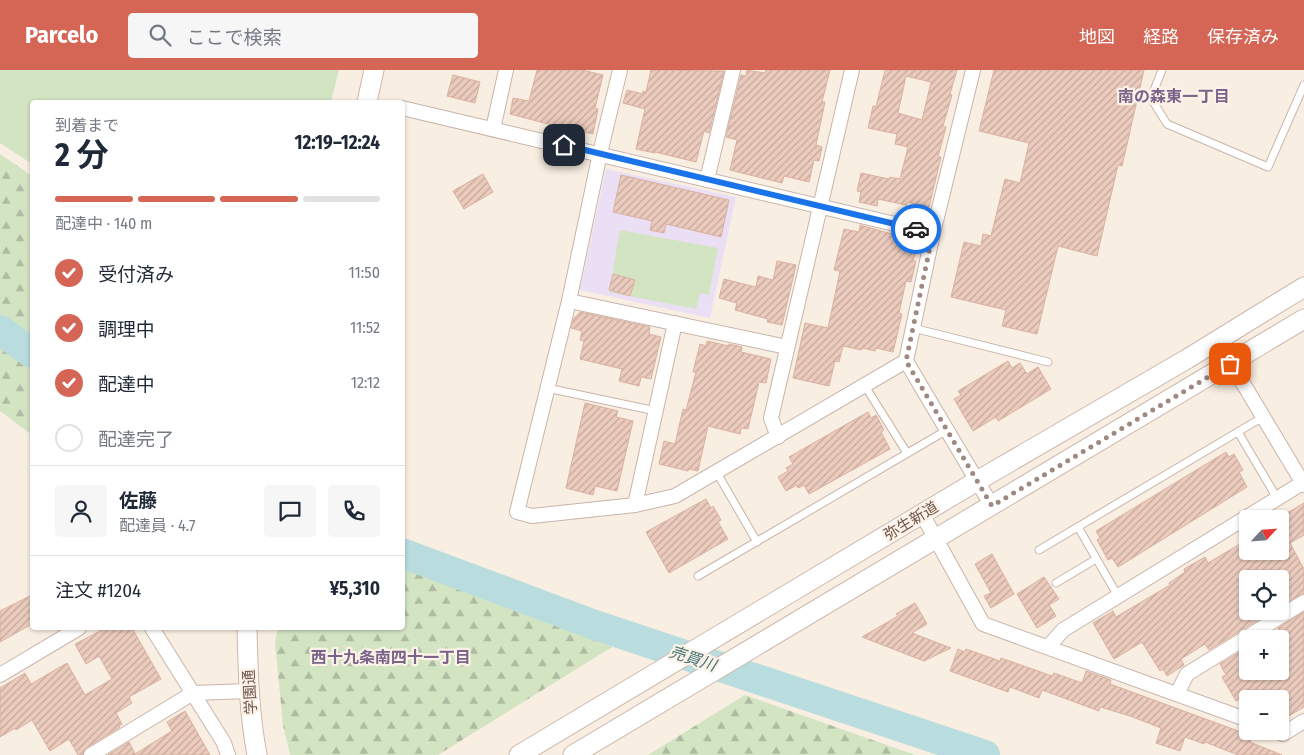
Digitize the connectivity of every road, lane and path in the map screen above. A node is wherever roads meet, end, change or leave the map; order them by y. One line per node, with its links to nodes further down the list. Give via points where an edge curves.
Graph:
1 (374, 70): 9 (street)
2 (506, 70): 11 (street)
3 (620, 70): 12 (street)
4 (733, 70): 13 (street)
5 (852, 70): 14 (street)
6 (973, 70): 15 (street)
7 (1162, 70): 8 (lane, via 1151,98 1167,124 1268,167)
8 (1304, 87)
9 (372, 100)
10 (405, 109): 11 (street)
11 (492, 129): 12 (street)
12 (600, 153): 13 (street); 17 (street)
13 (707, 180): 14 (street)
14 (819, 205): 15 (street); 22 (street)
15 (933, 233): 20 (street)
16 (1304, 288): 21 (street, 弥生新道)
17 (568, 301): 19 (street); 27 (street)
18 (1304, 319): 25 (street, 弥生新道)
19 (675, 323): 22 (street); 28 (street)
20 (913, 328): 23 (street); 24 (lane)
21 (1217, 340): 25 (street); 35 (street, 弥生新道)
22 (787, 346): 32 (street, via 771,418)
23 (906, 361): 26 (street); 30 (street)
24 (1048, 362)
25 (1230, 364): 29 (street); 39 (street, 弥生新道)
26 (865, 386): 32 (street); 33 (lane)
27 (547, 388): 28 (lane); 38 (street, via 517,512 532,516)
28 (656, 411): 38 (street)
29 (1263, 417): 31 (lane); 36 (street)
30 (947, 430): 33 (lane); 35 (street)
31 (1238, 432): 37 (lane); 41 (lane)
32 (778, 437): 34 (street)
33 (907, 454): 43 (lane)
34 (717, 473): 38 (street, via 675,496); 43 (lane)
35 (977, 481): 39 (street); 40 (street, 弥生新道)
36 (1303, 483): 37 (street)
37 (1277, 498): 48 (street)
38 (635, 505)
39 (992, 506): 42 (street, 弥生新道)
40 (922, 514): 42 (street); 64 (street, 弥生新道)
41 (1078, 527): 44 (lane); 45 (lane)
42 (935, 540): 53 (street, via 983,624); 65 (street, 弥生新道)
43 (757, 542): 46 (lane)
44 (1039, 550)
45 (1096, 559): 47 (lane); 48 (lane)
46 (698, 576)
47 (1056, 582)
48 (1118, 596): 53 (street, via 1063,630)
49 (1304, 602): 57 (street, via 1187,674)
50 (76, 630): 54 (street)
51 (153, 630): 56 (street)
52 (247, 630): 55 (street, 学園通)
53 (1048, 648): 57 (street)
54 (0, 675)
55 (249, 692): 56 (street); 63 (street, 学園通, via 252,731)
56 (193, 693): 61 (street); 62 (street)
57 (1177, 694): 58 (street)
58 (1239, 717)
59 (1304, 721): 60 (street)
60 (1289, 730)
61 (91, 755)
62 (228, 755)
63 (258, 755)
64 (519, 755)
65 (573, 755)

